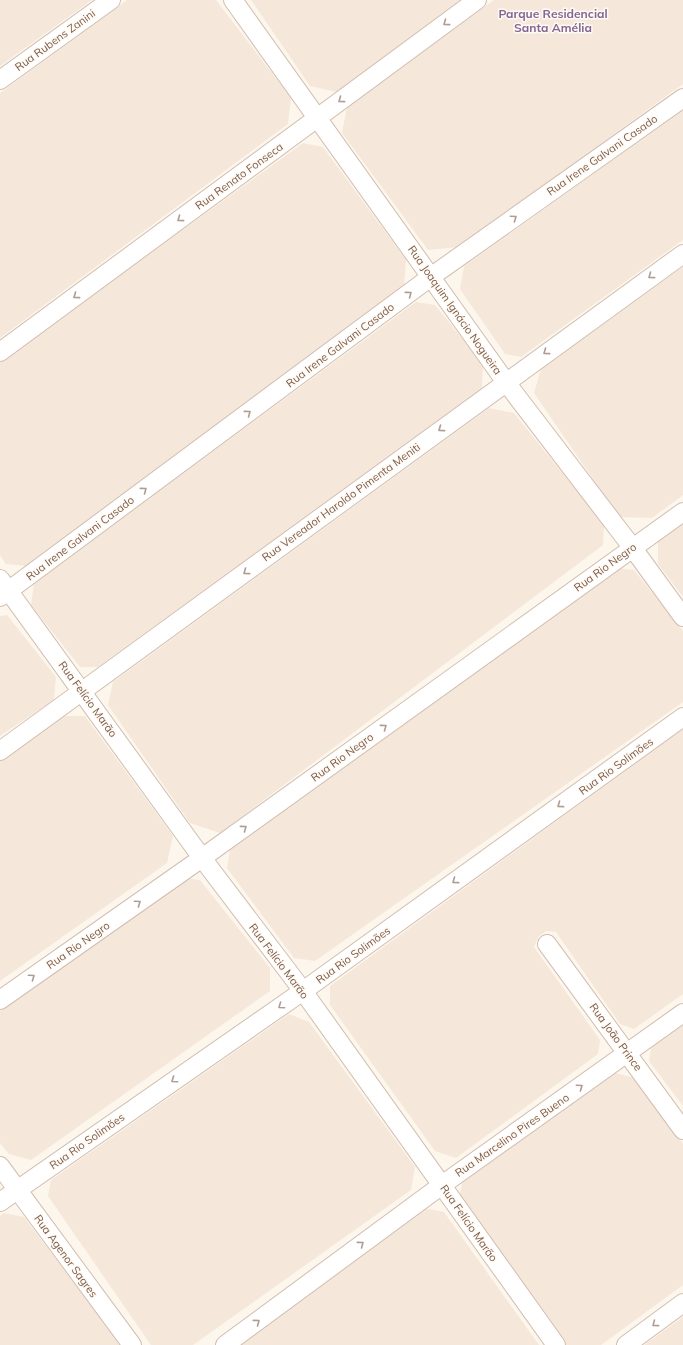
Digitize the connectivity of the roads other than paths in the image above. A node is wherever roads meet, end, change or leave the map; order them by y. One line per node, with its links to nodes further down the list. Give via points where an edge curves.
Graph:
1 (111, 0): 4 (street, Rua Rubens Zanini)
2 (233, 0): 6 (street, Rua Joaquim Ignácio Nogueira)
3 (477, 0): 6 (street, Rua Renato Fonseca, one-way to 6)
4 (0, 80)
5 (683, 98): 8 (street, Rua Irene Galvani Casado, one-way to 5)
6 (318, 117): 8 (street, Rua Joaquim Ignácio Nogueira); 9 (street, Rua Renato Fonseca, one-way to 9)
7 (683, 254): 10 (street, Rua Vereador Haroldo Pimenta Meniti, one-way to 10)
8 (432, 276): 10 (street, Rua Joaquim Ignácio Nogueira); 13 (street, Rua Irene Galvani Casado, one-way to 8)
9 (0, 352)
10 (505, 381): 12 (street, Rua Joaquim Ignácio Nogueira); 15 (street, Rua Vereador Haroldo Pimenta Meniti, one-way to 15)
11 (683, 512): 12 (street, Rua Rio Negro)
12 (632, 547): 14 (street, Rua Joaquim Ignácio Nogueira); 18 (street, Rua Rio Negro, one-way to 12)
13 (3, 589): 15 (street, Rua Felício Marão)
14 (683, 617)
15 (83, 692): 17 (street, Rua Vereador Haroldo Pimenta Meniti); 18 (street, Rua Felício Marão)
16 (683, 717): 20 (street, Rua Rio Solimões, one-way to 20)
17 (0, 751)
18 (202, 858): 20 (street, Rua Felício Marão); 21 (street, Rua Rio Negro, one-way to 18)
19 (547, 944): 23 (street, Rua João Prince)
20 (303, 991): 26 (street, Rua Felício Marão); 27 (street, Rua Rio Solimões, one-way to 27)
21 (0, 1000)
22 (683, 1013): 23 (street, Rua Marcelino Pires Bueno)
23 (628, 1053): 24 (street, Rua João Prince); 26 (street, Rua Marcelino Pires Bueno, one-way to 23)
24 (683, 1130)
25 (0, 1166): 27 (street, Rua Agenor Sagres)
26 (442, 1184): 31 (street, Rua Marcelino Pires Bueno, one-way to 26); 32 (street, Rua Felício Marão)
27 (17, 1190): 28 (street, Rua Rio Solimões); 30 (street, Rua Agenor Sagres)
28 (0, 1202)
29 (683, 1303): 33 (street, one-way to 33)
30 (132, 1345)
31 (226, 1345)
32 (556, 1345)
33 (626, 1345)

